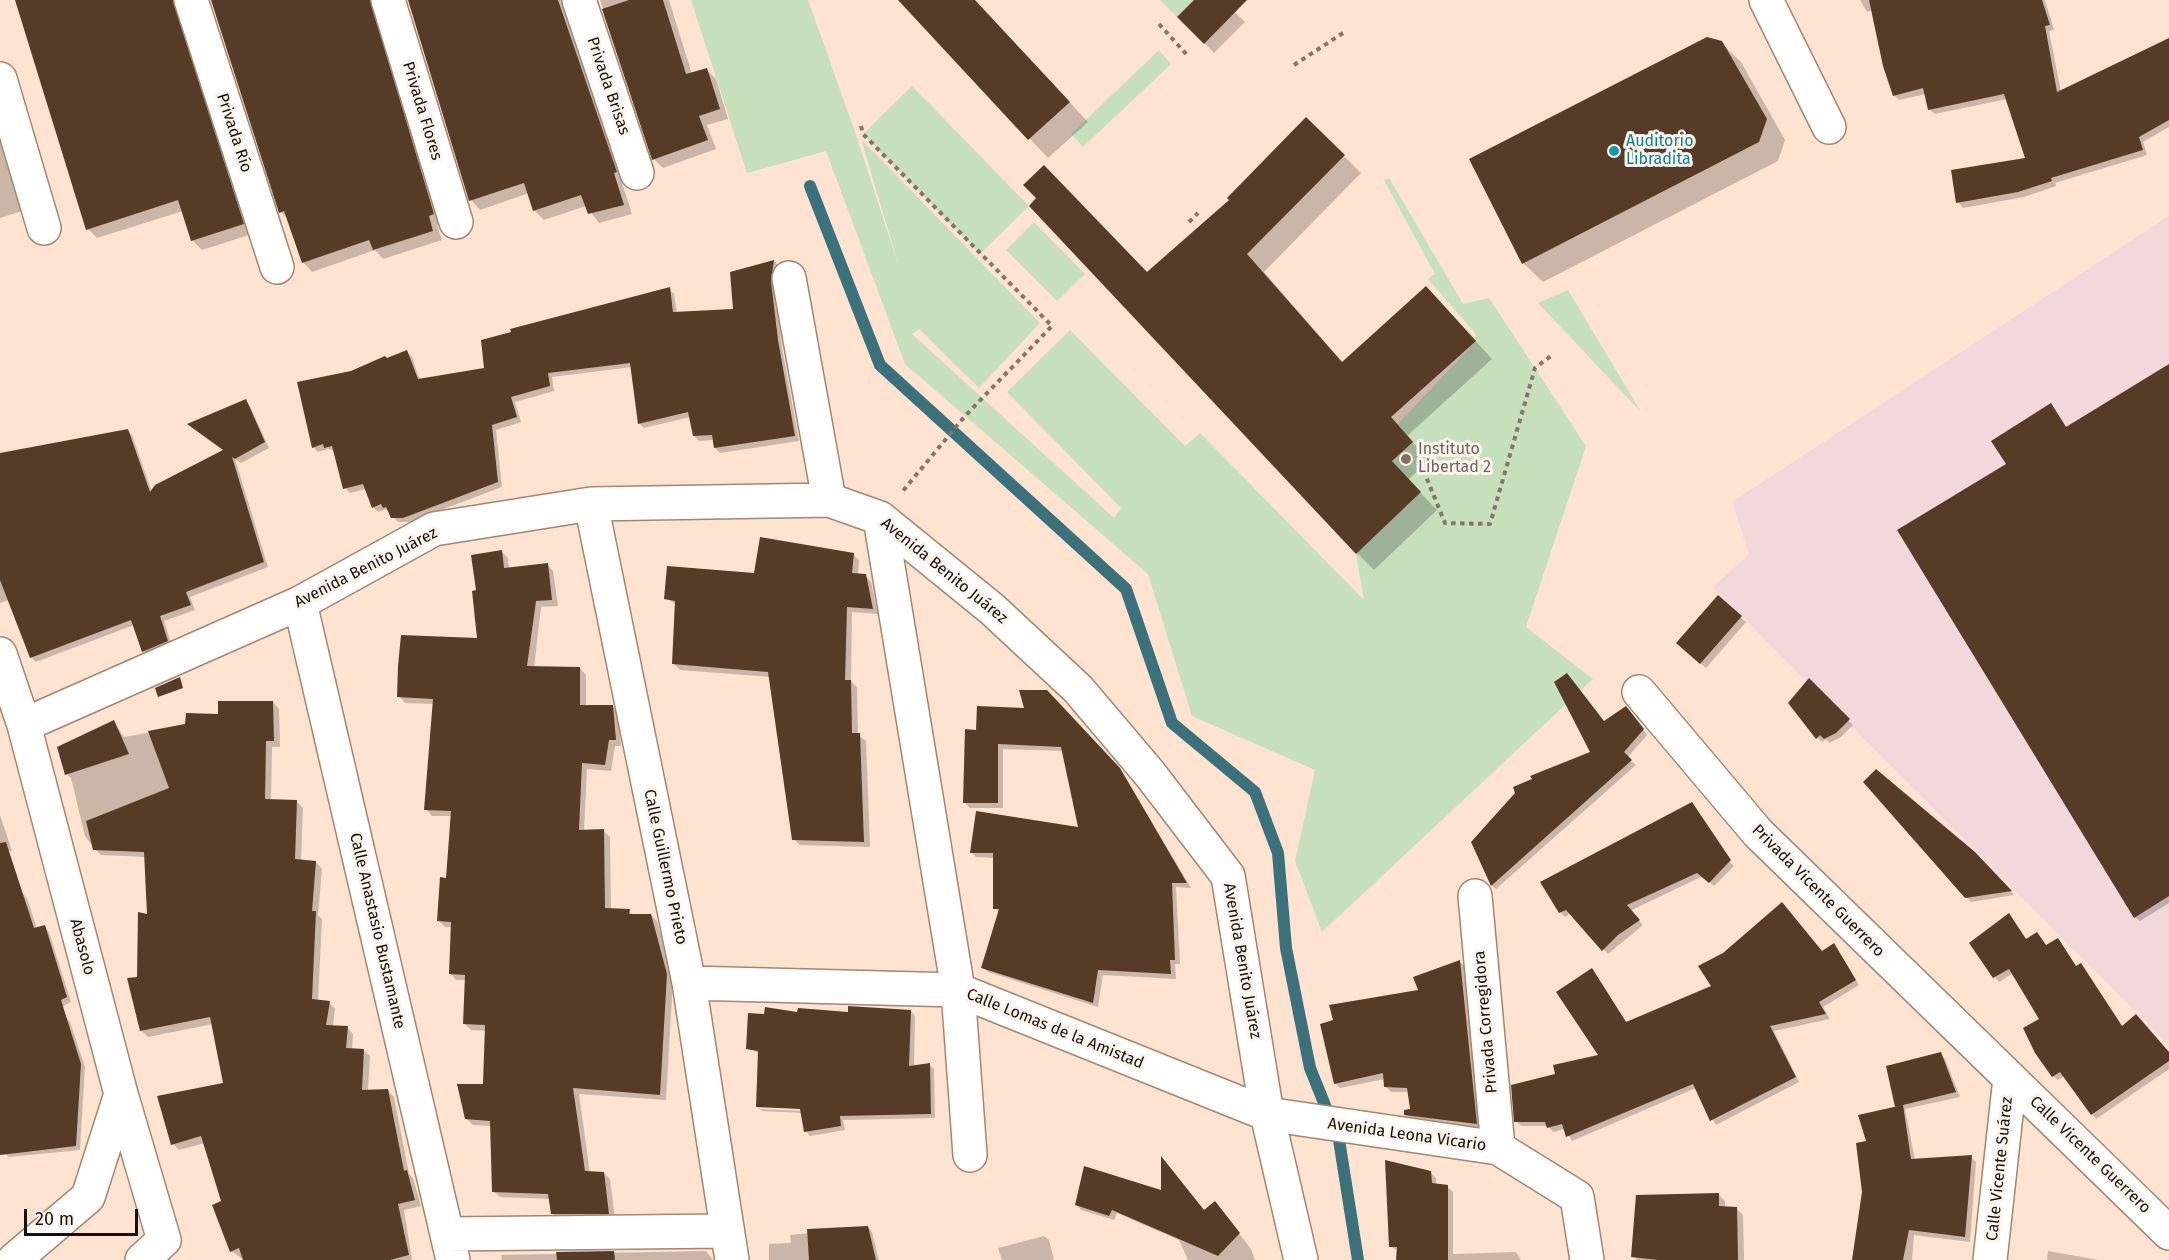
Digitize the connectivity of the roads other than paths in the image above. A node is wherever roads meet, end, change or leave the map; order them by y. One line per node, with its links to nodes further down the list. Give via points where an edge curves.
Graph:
1 (191, 0): 10 (street, Privada Río)
2 (388, 0): 8 (street, Privada Flores)
3 (579, 0): 7 (street, Privada Brisas)
4 (1766, 0): 6 (street)
5 (0, 80): 9 (street)
6 (1829, 127)
7 (638, 173)
8 (456, 222)
9 (44, 228)
10 (277, 267)
11 (789, 278): 12 (street)
12 (829, 500): 13 (street, Avenida Benito Juárez); 14 (street, Avenida Benito Juárez)
13 (591, 504): 15 (street, Avenida Benito Juárez, via 434,529); 20 (street, Calle Guillermo Prieto)
14 (880, 518): 21 (street); 24 (street, Avenida Benito Juárez, via 992,609 1078,689 1228,876)
15 (300, 603): 18 (street, Avenida Benito Juárez); 29 (street, Calle Anastasio Bustamante)
16 (0, 654): 18 (street, Abasolo)
17 (1639, 692): 22 (street, Privada Vicente Guerrero, via 1758,833)
18 (24, 725): 23 (street, Abasolo)
19 (1475, 896): 25 (street, Privada Corregidora)
20 (689, 982): 21 (street, Calle Lomas de la Amistad); 28 (street, Calle Guillermo Prieto)
21 (958, 990): 24 (street, Calle Lomas de la Amistad); 26 (street)
22 (2010, 1078): 27 (street, Calle Vicente Guerrero); 34 (street, Calle Vicente Suárez)
23 (121, 1094): 30 (street, Abasolo); 31 (street, via 88,1197)
24 (1267, 1114): 25 (street, Avenida Leona Vicario); 32 (street, Avenida Benito Juárez)
25 (1497, 1148): 33 (street, Avenida Leona Vicario, via 1576,1197)
26 (970, 1155)
27 (2169, 1233)
28 (728, 1246): 29 (street, Calle Guillermo Prieto)
29 (450, 1247)
30 (153, 1250)
31 (14, 1260)
32 (1301, 1260)
33 (1587, 1260)
34 (1990, 1260)

